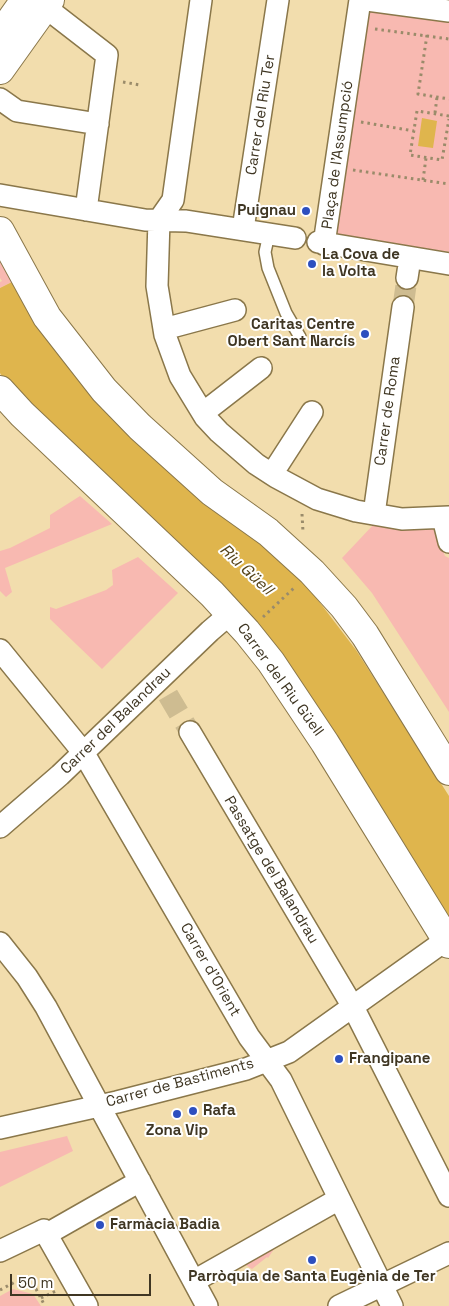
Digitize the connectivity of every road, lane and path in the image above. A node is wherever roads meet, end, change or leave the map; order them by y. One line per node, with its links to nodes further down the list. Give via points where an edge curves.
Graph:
1 (201, 0): 27 (street, via 173,200)
2 (278, 0): 28 (street, Carrer del Riu Ter)
3 (360, 0): 17 (street, Plaça de l'Assumpció)
4 (367, 0): 6 (street)
5 (40, 2): 8 (street); 11 (street); 18 (street, via 107,55)
6 (447, 7)
7 (371, 28): 9 (path)
8 (0, 35)
9 (427, 36): 10 (path); 12 (path, via 418,94)
10 (449, 39)
11 (0, 70)
12 (437, 97): 14 (path); 15 (path)
13 (0, 99): 18 (street, via 17,111)
14 (449, 99)
15 (435, 113): 16 (path); 19 (path, via 417,111)
16 (449, 117): 20 (path)
17 (343, 119): 19 (path); 32 (street, Plaça de l'Assumpció, via 321,243 408,268)
18 (98, 124): 26 (street)
19 (414, 131): 21 (path, via 410,155)
20 (448, 136): 21 (path, via 442,160)
21 (426, 158): 23 (path)
22 (350, 169): 23 (path)
23 (423, 180): 24 (path)
24 (449, 184)
25 (0, 195): 26 (street)
26 (86, 210): 27 (street)
27 (159, 220): 28 (street); 35 (street, via 157,286)
28 (243, 229): 30 (street)
29 (0, 231): 51 (street, via 47,317 104,390 212,492 268,532 344,607 366,635)
30 (269, 234): 31 (street); 36 (lane, via 265,252 268,268)
31 (295, 238)
32 (449, 264)
33 (403, 307): 42 (street, Carrer de Roma)
34 (235, 310): 35 (street)
35 (164, 329): 40 (street, via 180,376)
36 (300, 338)
37 (261, 368): 40 (street)
38 (0, 390): 46 (street, Carrer del Riu Güell)
39 (312, 412): 41 (street)
40 (203, 413): 41 (street, via 236,448)
41 (272, 474): 42 (street, via 317,499)
42 (374, 514): 43 (street, via 402,519)
43 (447, 518): 44 (street)
44 (449, 542)
45 (301, 581): 47 (path)
46 (231, 613): 50 (street, Carrer del Balandrau, via 210,630 163,687); 53 (street, Carrer del Riu Güell, via 271,662 325,743)
47 (261, 618)
48 (0, 650): 50 (street, Carrer d'Orient)
49 (190, 732): 55 (street, Passatge del Balandrau)
50 (83, 752): 52 (street, Carrer del Balandrau); 56 (street, Carrer d'Orient, via 249,1037)
51 (449, 771)
52 (0, 828)
53 (448, 942): 55 (street, Carrer de Bastiments)
54 (0, 943): 57 (street, via 28,977)
55 (353, 1007): 56 (street, Carrer de Bastiments, via 289,1052); 60 (street, Passatge del Balandrau)
56 (266, 1060): 57 (street, Carrer de Bastiments, via 246,1068); 61 (street, Carrer d'Orient, via 281,1080)
57 (99, 1105): 58 (street, Carrer de Bastiments); 59 (street)
58 (0, 1128)
59 (140, 1181): 62 (street); 65 (street)
60 (449, 1196)
61 (339, 1199): 65 (street); 66 (street, Carrer d'Orient)
62 (47, 1234): 63 (street, via 44,1230); 69 (street)
63 (0, 1251)
64 (449, 1252): 66 (street)
65 (194, 1281): 70 (street)
66 (381, 1286): 71 (street); 72 (street, Carrer d'Orient)
67 (0, 1290): 68 (path, via 15,1282 36,1289)
68 (44, 1306)
69 (87, 1306)
70 (207, 1306)
71 (339, 1306)
72 (392, 1306)

